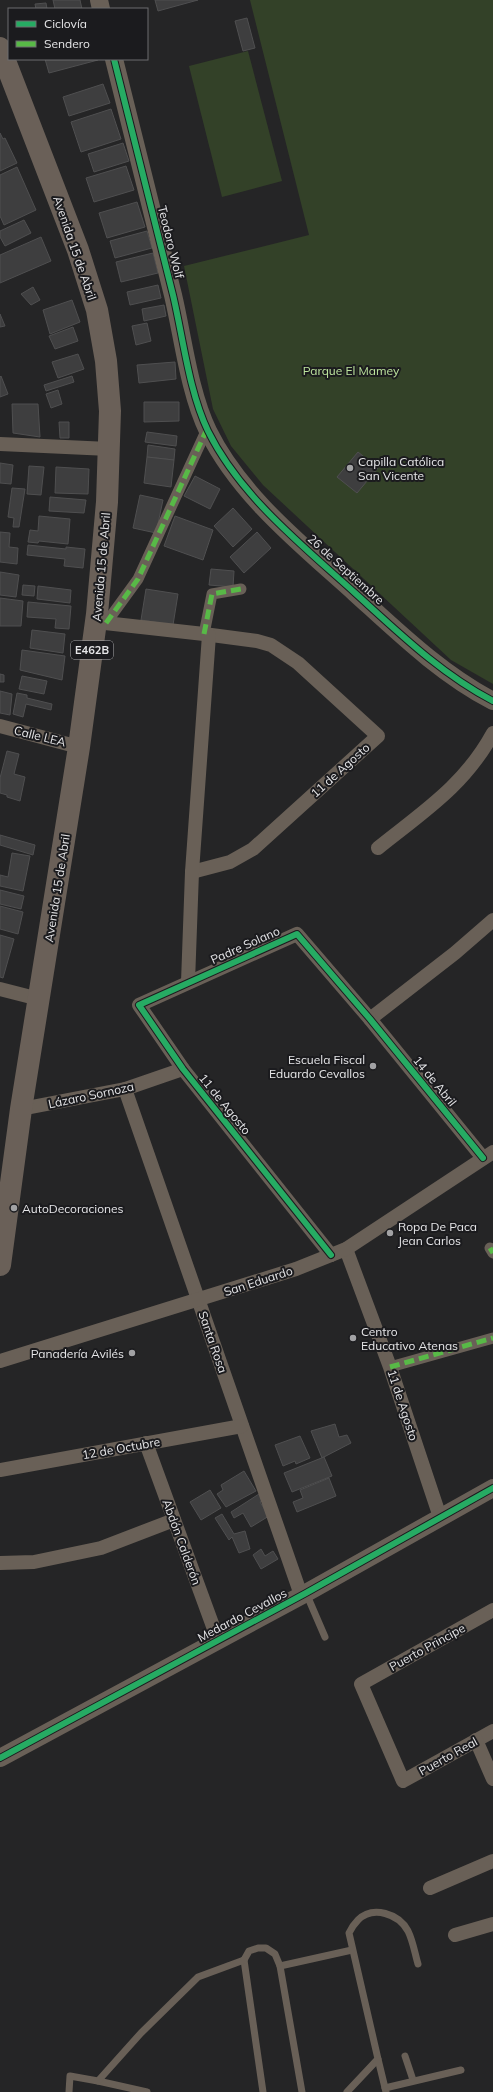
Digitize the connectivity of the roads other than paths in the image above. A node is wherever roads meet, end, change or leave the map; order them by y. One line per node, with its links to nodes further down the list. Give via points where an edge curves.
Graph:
1 (0, 48): 5 (main road, Avenida 15 de Abril / E462B, via 78,250 97,310 106,361 110,410)
2 (114, 60): 3 (street, Teodoro Wolf, via 197,402)
3 (207, 429): 7 (street, via 138,579); 9 (street, 26 de Septiembre, via 222,457 245,487 287,530 413,644 446,671)
4 (0, 444): 5 (street)
5 (109, 449): 7 (main road, Avenida 15 de Abril / E462B)
6 (241, 589): 8 (street, via 212,594)
7 (101, 623): 8 (street, 11 de Agosto); 12 (main road, Avenida 15 de Abril / E462B)
8 (206, 634): 14 (street); 14 (street, 11 de Agosto, via 257,641 283,652 378,736 253,850 230,862)
9 (493, 701)
10 (0, 726): 12 (street, Calle LEA)
11 (493, 733): 13 (street, via 473,766 461,780)
12 (80, 747): 18 (main road, Avenida 15 de Abril / E462B)
13 (378, 848)
14 (192, 872): 16 (street)
15 (493, 920): 19 (street)
16 (188, 982): 19 (street, Padre Solano, via 297,934); 20 (street, 11 de Agosto, via 139,1005)
17 (0, 989): 18 (street)
18 (39, 1000): 22 (main road, Avenida 15 de Abril / E462B)
19 (370, 1019): 23 (street, 14 de Abril)
20 (183, 1069): 21 (street, Lázaro Sornoza); 25 (street, 11 de Agosto)
21 (125, 1089): 22 (street, Lázaro Sornoza); 27 (street, Santa Rosa)
22 (21, 1109): 26 (main road, Avenida 15 de Abril / E462B)
23 (488, 1155): 24 (street, San Eduardo)
24 (346, 1248): 25 (street, San Eduardo); 30 (street, 11 de Agosto)
25 (331, 1255): 27 (street, San Eduardo, via 296,1269)
26 (0, 1265)
27 (198, 1300): 29 (street, San Eduardo); 31 (street, Santa Rosa)
28 (493, 1338): 30 (street)
29 (0, 1361)
30 (390, 1367): 35 (street, 11 de Agosto)
31 (242, 1426): 32 (street, 12 de Octubre); 38 (street, Santa Rosa)
32 (146, 1443): 33 (street, 12 de Octubre); 36 (street, Abdón Calderón)
33 (0, 1470)
34 (492, 1492): 35 (street, Medardo Cevallos)
35 (440, 1517): 38 (street, Medardo Cevallos)
36 (174, 1520): 37 (street, via 101,1548 34,1562); 41 (street, Abdón Calderón)
37 (0, 1563)
38 (303, 1594): 40 (lane); 41 (street, Medardo Cevallos)
39 (493, 1610): 46 (street, Puerto Principe, via 361,1684)
40 (325, 1637)
41 (218, 1640): 44 (street, Medardo Cevallos)
42 (493, 1731): 43 (street, Puerto Real)
43 (476, 1740): 45 (street); 46 (street, Puerto Real)
44 (0, 1758)
45 (493, 1779)
46 (403, 1781)
47 (493, 1861): 48 (street)
48 (430, 1888)
49 (493, 1924): 50 (street)
50 (455, 1935)
51 (352, 1950): 53 (lane, via 349,1933 358,1919 374,1913 388,1913 399,1920 408,1931); 54 (lane); 56 (lane)
52 (244, 1960): 54 (lane, via 249,1951 266,1948 275,1954); 59 (lane, via 198,1976); 63 (lane)
53 (418, 1964)
54 (280, 1966): 64 (lane)
55 (405, 2056): 58 (lane)
56 (378, 2059): 60 (lane); 65 (lane)
57 (461, 2070): 58 (lane)
58 (413, 2080): 60 (lane)
59 (98, 2081): 61 (lane, via 70,2076); 62 (lane)
60 (386, 2090)
61 (69, 2092)
62 (147, 2092)
63 (263, 2092)
64 (302, 2092)
65 (347, 2092)

